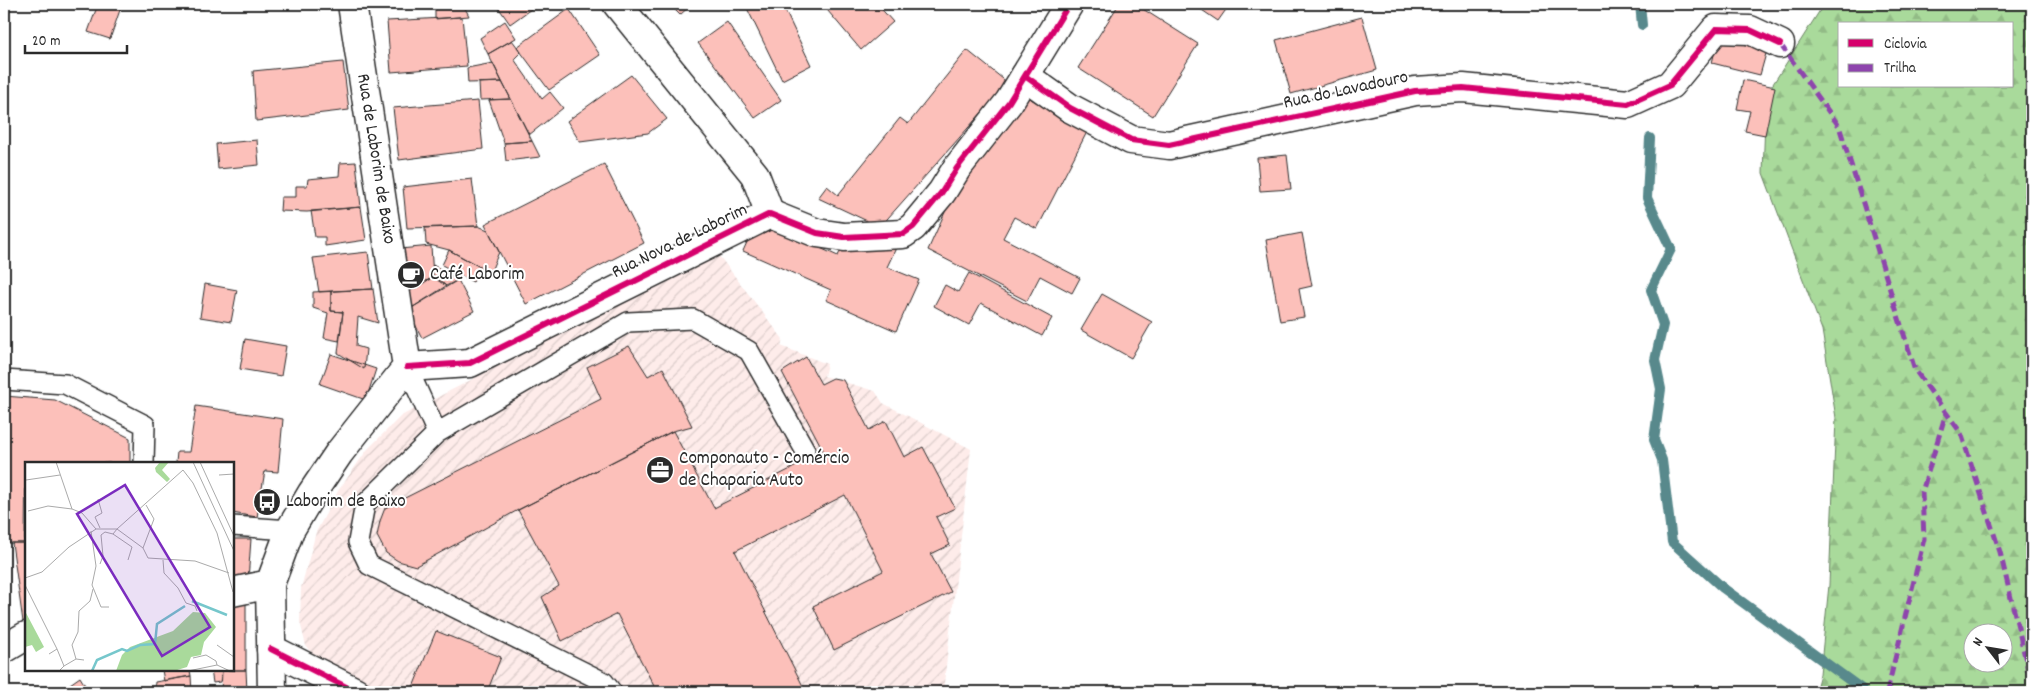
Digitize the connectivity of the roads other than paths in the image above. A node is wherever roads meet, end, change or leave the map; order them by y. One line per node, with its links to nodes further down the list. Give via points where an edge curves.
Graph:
1 (352, 4): 7 (street, Rua de Laborim de Baixo)
2 (617, 4): 6 (street, via 755,175)
3 (1069, 4): 5 (street, Rua Nova de Laborim)
4 (1780, 44): 5 (street, Rua do Lavadouro, via 1750,30 1716,29 1670,85 1628,104 1463,88 1414,91 1169,144 1131,140 1070,108)
5 (1025, 76): 6 (street, Rua Nova de Laborim, via 942,192 913,227 902,234 844,237 817,233)
6 (770, 214): 7 (street, Rua Nova de Laborim, via 470,362)
7 (407, 366): 9 (lane); 13 (street, via 339,453)
8 (4, 380): 11 (lane, via 64,384 145,425)
9 (437, 433): 10 (lane, via 628,322 693,319 749,351); 21 (lane, via 365,504 358,542 369,565 604,682)
10 (805, 450)
11 (144, 462)
12 (234, 526): 13 (lane)
13 (290, 530): 14 (street)
14 (270, 584): 15 (street); 17 (street)
15 (234, 592)
16 (25, 637): 18 (street)
17 (271, 649): 19 (street); 20 (street)
18 (4, 650)
19 (272, 692)
20 (356, 692)
21 (612, 692)

